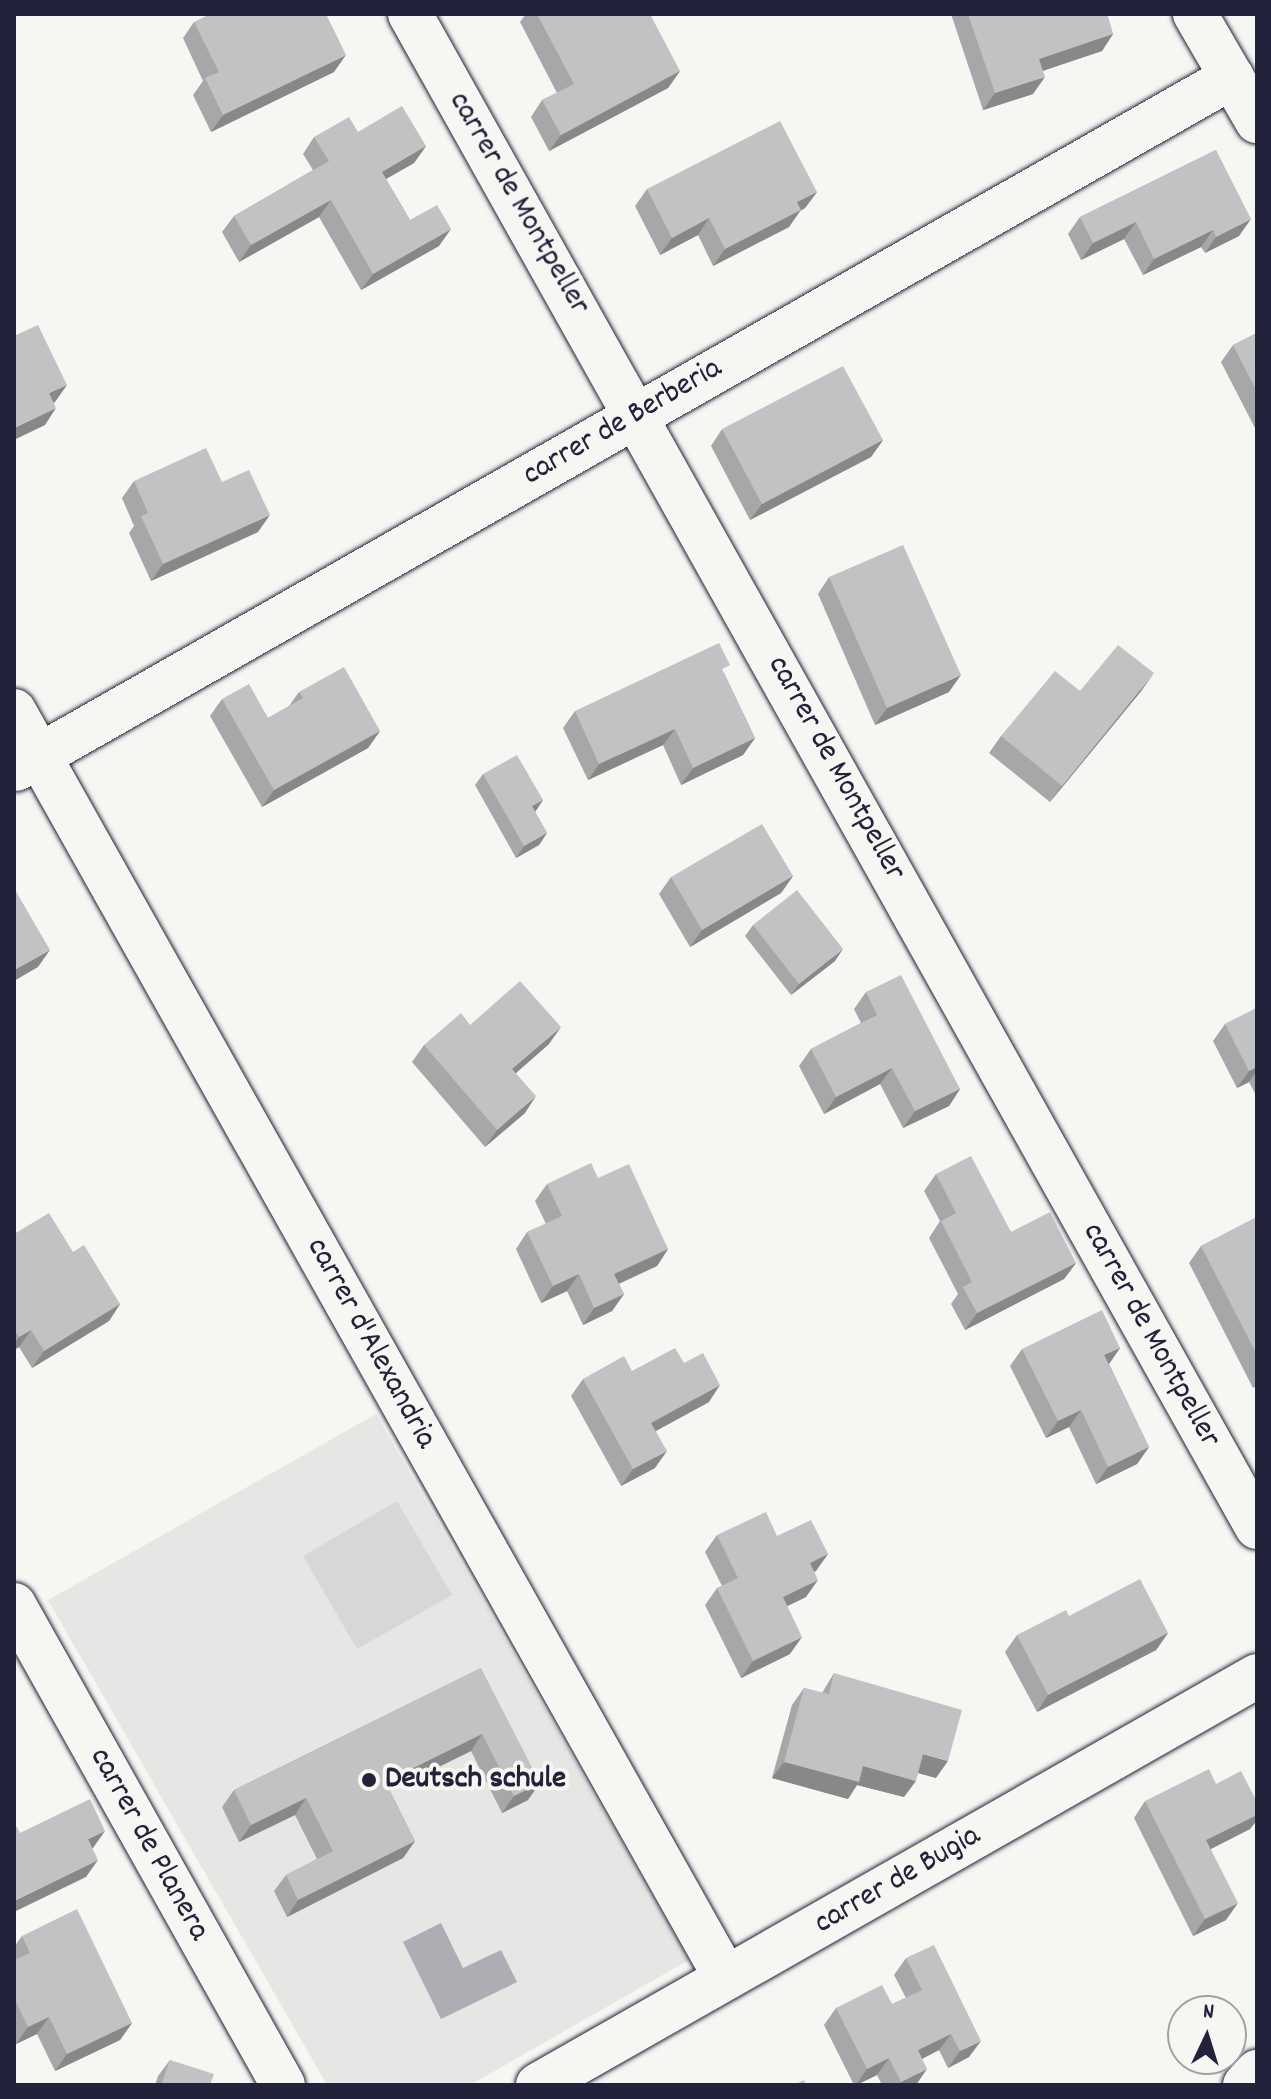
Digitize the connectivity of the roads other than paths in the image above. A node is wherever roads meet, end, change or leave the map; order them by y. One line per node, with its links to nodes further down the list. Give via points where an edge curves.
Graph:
1 (410, 14): 5 (street, carrer de Montpeller)
2 (1195, 14): 3 (street)
3 (1232, 77): 4 (street); 5 (street, carrer de Berberia)
4 (1257, 121)
5 (638, 415): 7 (street, carrer de Berberia); 8 (street, carrer de Montpeller)
6 (14, 711): 7 (street, carrer d'Alexandria)
7 (27, 763): 11 (street, carrer d'Alexandria)
8 (1257, 1527)
9 (14, 1605): 13 (street, carrer de Planera)
10 (1257, 1676): 11 (street, carrer de Bugia)
11 (726, 1978): 14 (street, carrer de Bugia)
12 (1257, 2072): 15 (street)
13 (283, 2085)
14 (538, 2085)
15 (1245, 2085)

